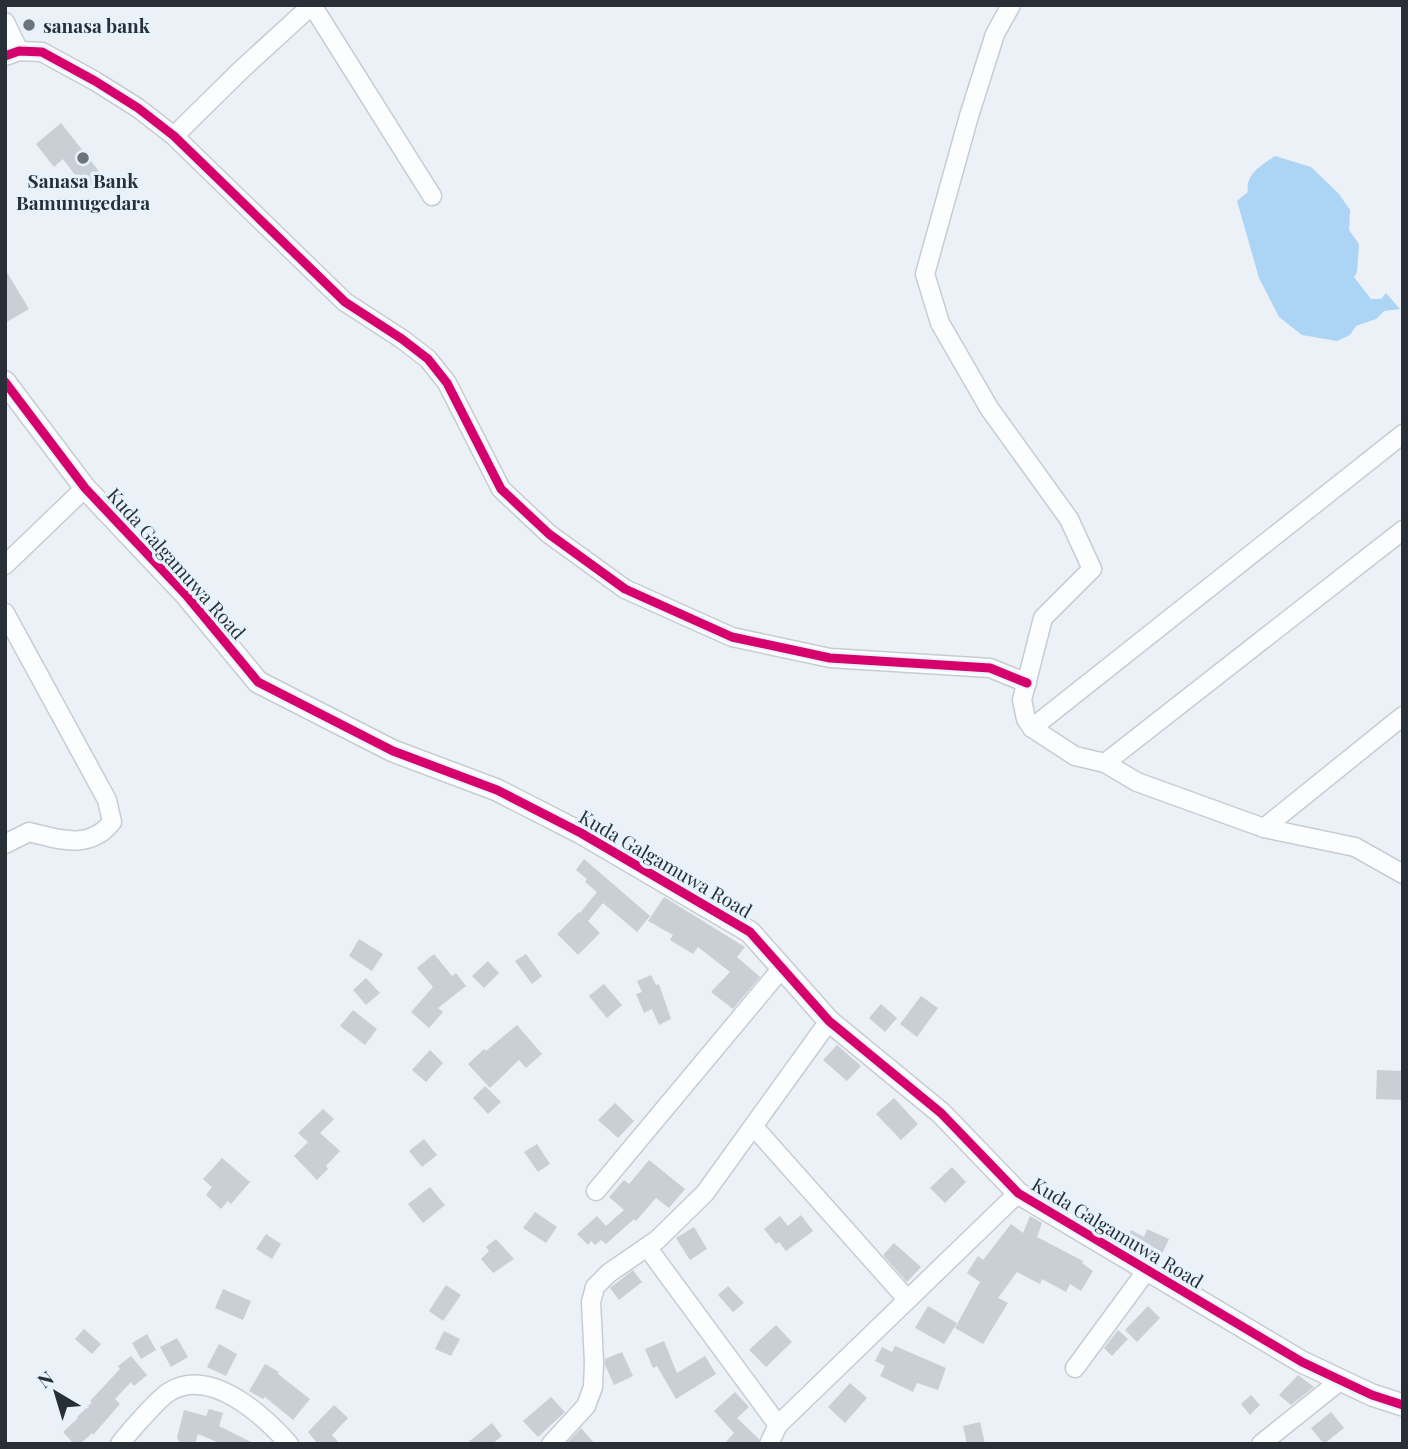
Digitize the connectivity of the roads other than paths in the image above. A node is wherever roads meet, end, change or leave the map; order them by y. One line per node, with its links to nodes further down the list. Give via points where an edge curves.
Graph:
1 (312, 5): 5 (street); 6 (street)
2 (1010, 5): 13 (street, via 995,34 969,116 925,274 940,323 989,408 1069,519 1092,569 1043,618)
3 (5, 22): 4 (street)
4 (12, 53): 5 (street, via 42,52 138,108)
5 (174, 136): 13 (street, via 345,302 428,359 447,383 501,489 549,534 625,589 732,637 830,658 990,668)
6 (432, 196)
7 (5, 382): 9 (street, Kuda Galgamuwa Road)
8 (1403, 434): 15 (street)
9 (86, 488): 11 (street); 20 (street, Kuda Galgamuwa Road, via 186,595 258,682 393,751 497,790 580,833 750,932)
10 (1403, 530): 16 (street)
11 (5, 565)
12 (5, 613): 18 (street, via 107,800 112,822 104,832 71,843 29,832)
13 (1027, 683): 15 (street, via 1022,700)
14 (1403, 716): 17 (street)
15 (1032, 728): 16 (street, via 1074,756)
16 (1105, 763): 17 (street, via 1137,782)
17 (1264, 828): 19 (street, via 1355,847)
18 (5, 844)
19 (1403, 874)
20 (782, 968): 21 (street, Kuda Galgamuwa Road); 23 (street)
21 (829, 1021): 22 (street); 24 (street, Kuda Galgamuwa Road, via 941,1113)
22 (754, 1127): 25 (street, via 705,1193); 27 (street)
23 (596, 1191)
24 (1018, 1193): 26 (street, Kuda Galgamuwa Road); 27 (street)
25 (647, 1247): 31 (street); 34 (street, via 595,1287 591,1302 593,1387 586,1406)
26 (1147, 1270): 28 (street); 29 (street, Kuda Galgamuwa Road, via 1302,1362)
27 (906, 1299): 31 (street)
28 (1075, 1368)
29 (1341, 1380): 30 (street, Kuda Galgamuwa Road); 36 (street)
30 (1403, 1405)
31 (778, 1425): 35 (street)
32 (120, 1444): 33 (street, via 169,1392 197,1384 221,1389 272,1425)
33 (289, 1444)
34 (551, 1444)
35 (769, 1444)
36 (1261, 1444)

